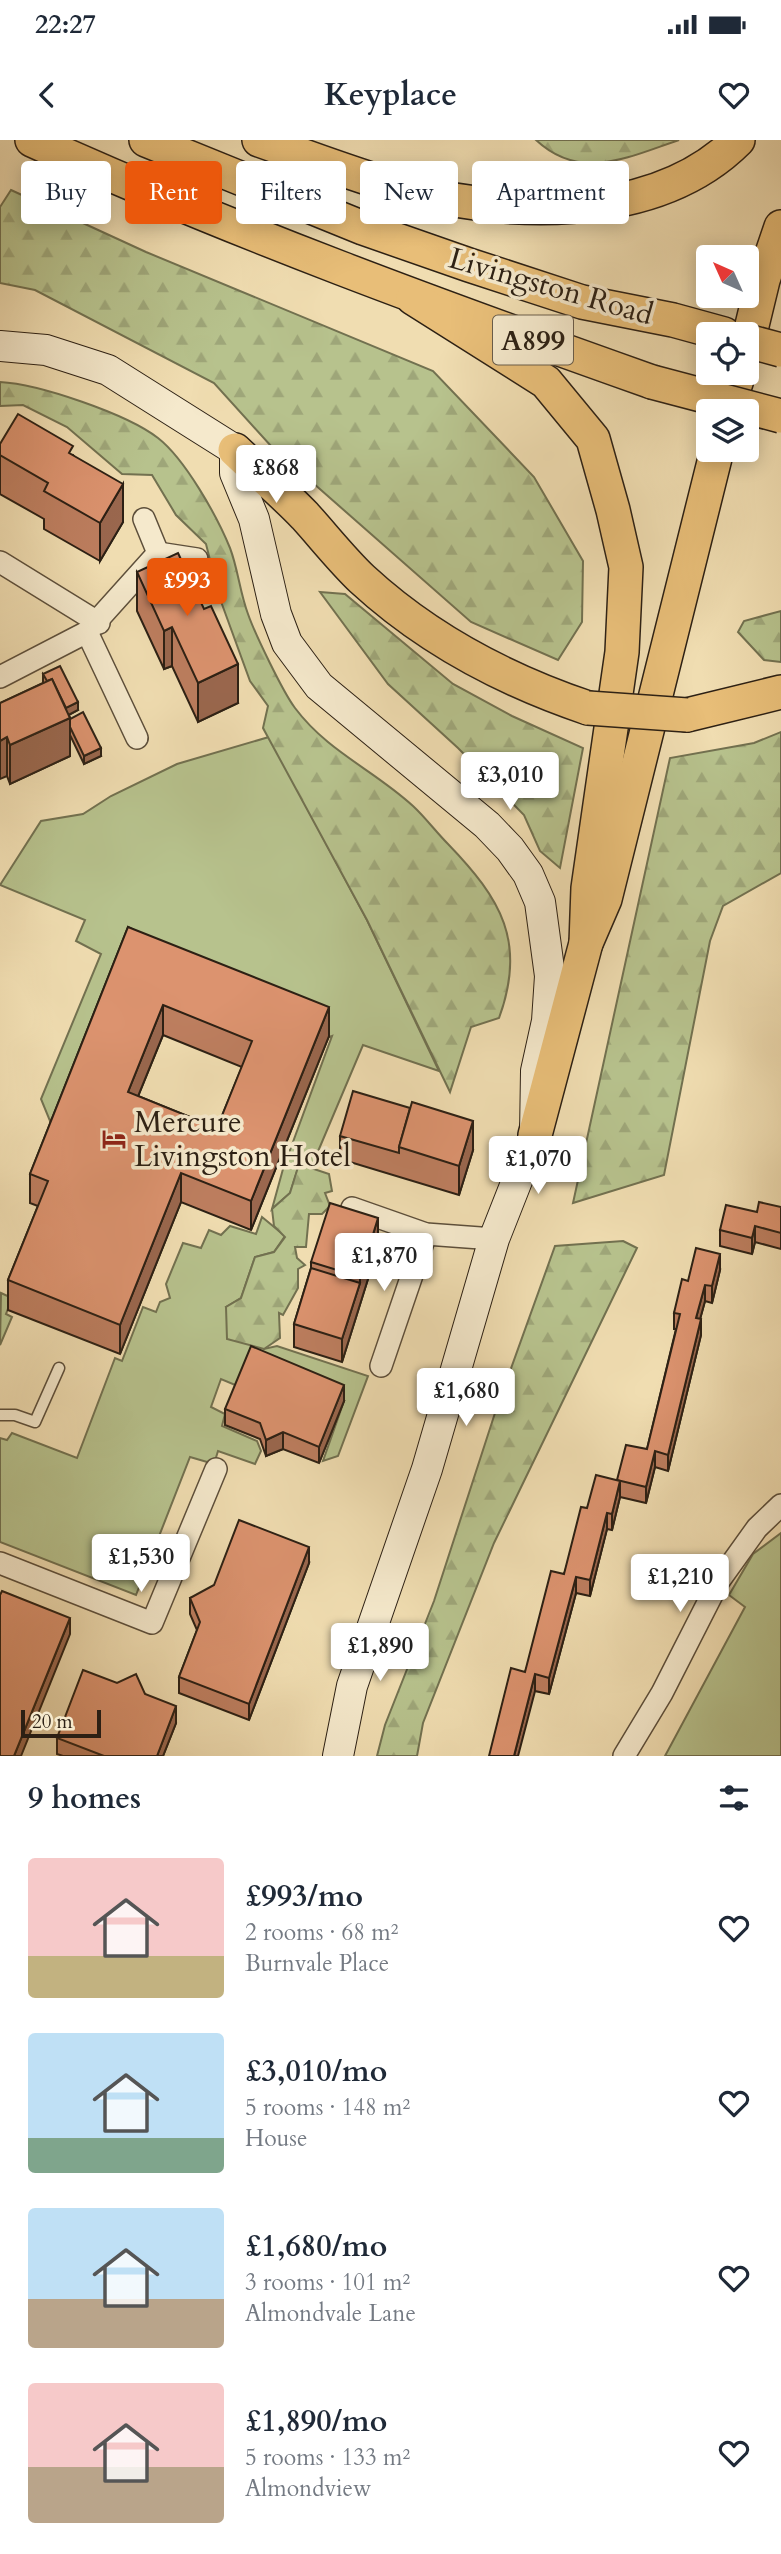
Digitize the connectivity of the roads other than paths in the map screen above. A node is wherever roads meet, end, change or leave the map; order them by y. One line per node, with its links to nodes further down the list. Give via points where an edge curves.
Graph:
1 (32, 140): 6 (main road, Livingston Road / A899, via 139,189)
2 (259, 140): 3 (main road, via 392,185 499,207 631,199 677,183 717,161)
3 (738, 140)
4 (154, 144): 8 (main road, Livingston Road / A899, via 363,228 470,265 582,302)
5 (781, 227): 7 (main road)
6 (413, 298): 12 (main road, Livingston Road / A899, bridge, via 652,382); 23 (main road, via 546,382 593,439 609,498 626,567 622,652 587,888)
7 (752, 322)
8 (696, 326)
9 (759, 345): 11 (main road, bridge)
10 (0, 346): 13 (street, via 46,350 108,370)
11 (781, 350)
12 (781, 416)
13 (235, 450): 21 (main road, bridge, via 302,513 362,579 474,660 544,694 587,708 687,715); 24 (street, via 235,472 254,519 276,614 292,651 319,687 487,825 528,874 547,939 550,976 547,1021 536,1071)
14 (714, 462): 23 (main road, via 605,899)
15 (145, 519): 16 (street)
16 (158, 554): 17 (street); 19 (street)
17 (197, 559)
18 (0, 562): 19 (street)
19 (93, 627): 20 (street); 22 (street)
20 (0, 677)
21 (781, 692)
22 (137, 738)
23 (586, 943): 24 (main road)
24 (535, 1135): 27 (street)
25 (352, 1208): 26 (street)
26 (426, 1234): 27 (street); 28 (street)
27 (494, 1239): 34 (street, via 427,1469 352,1686)
28 (381, 1366)
29 (59, 1368): 30 (lane, via 35,1422)
30 (0, 1415)
31 (216, 1469): 33 (street, via 152,1623)
32 (781, 1505): 35 (street, via 757,1528 719,1581)
33 (0, 1563)
34 (338, 1756)
35 (624, 1756)

